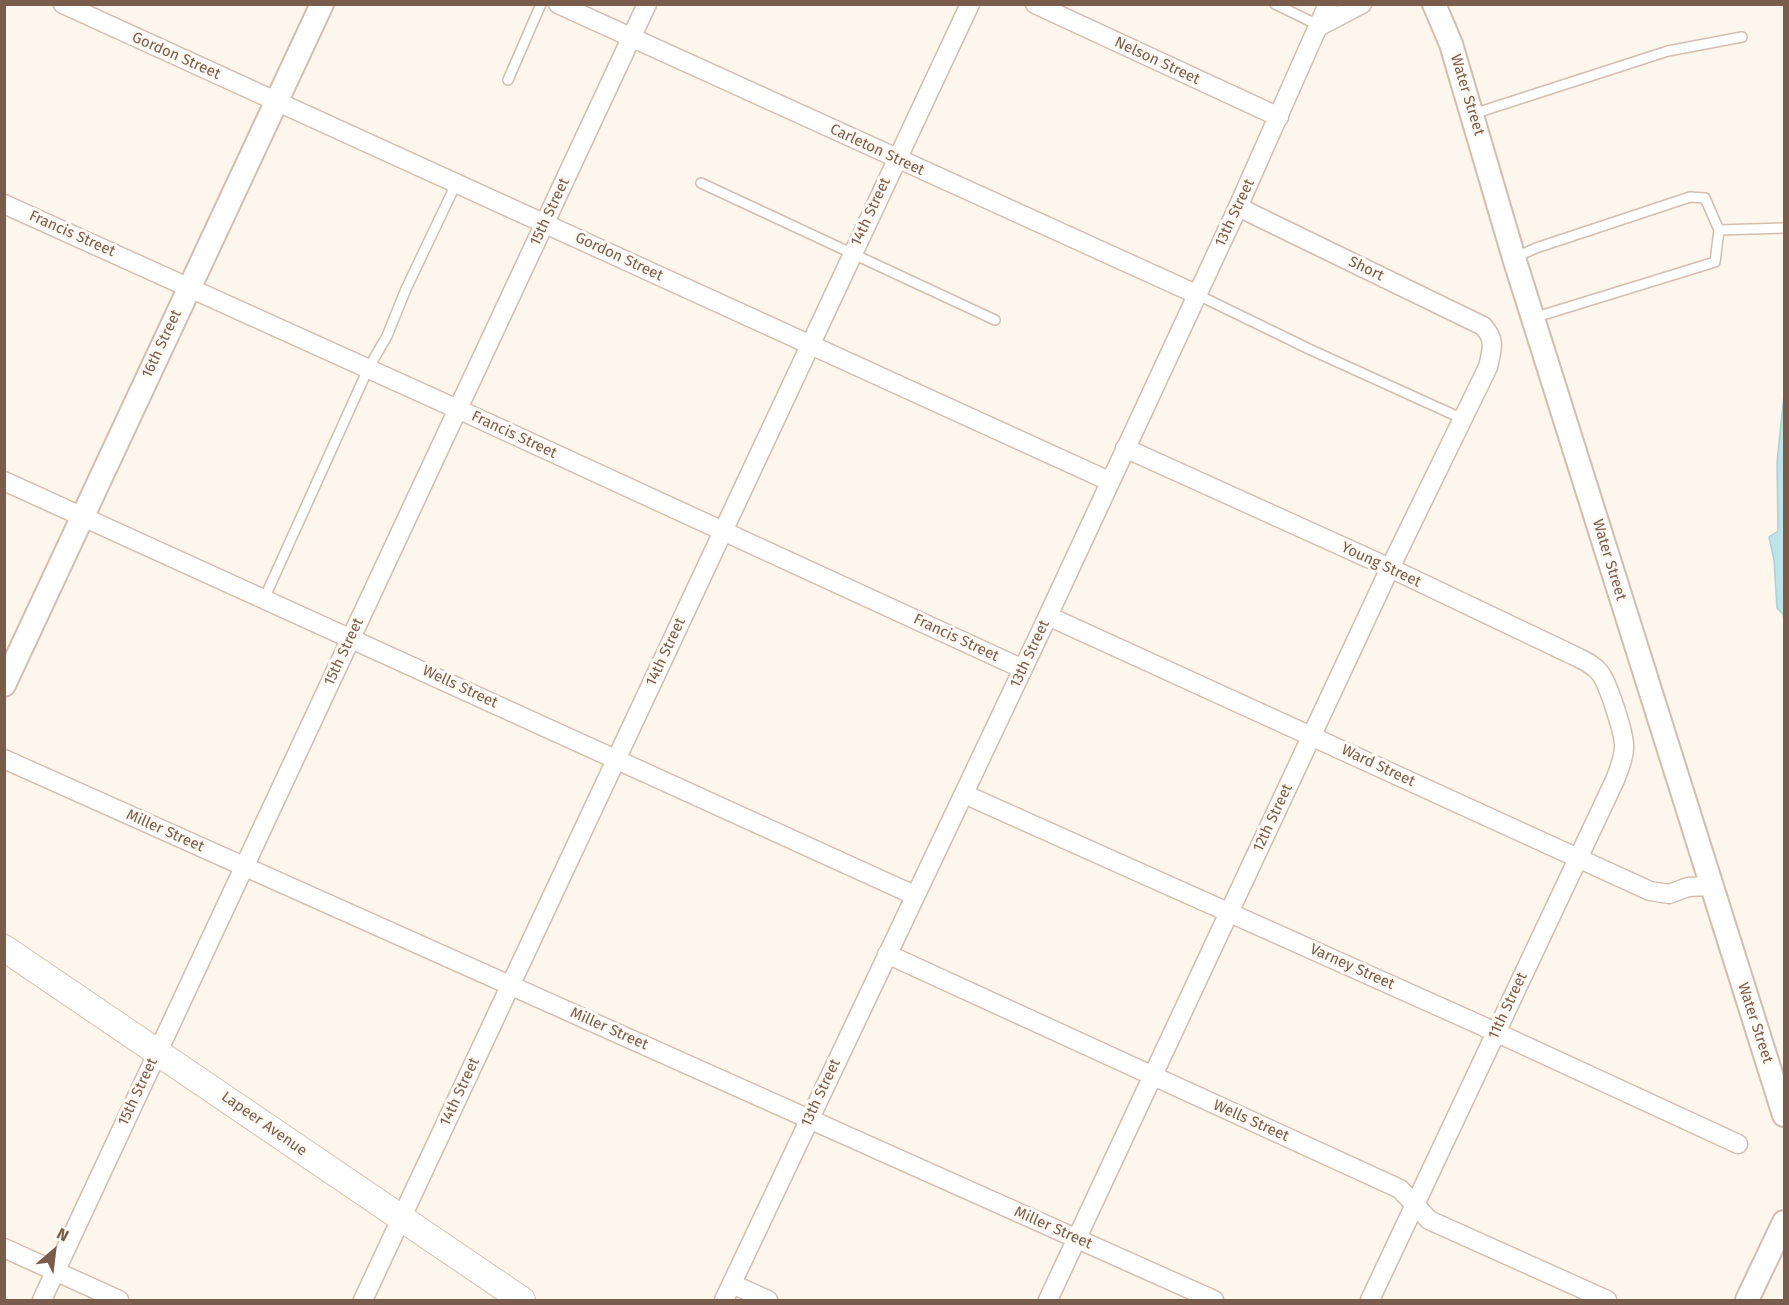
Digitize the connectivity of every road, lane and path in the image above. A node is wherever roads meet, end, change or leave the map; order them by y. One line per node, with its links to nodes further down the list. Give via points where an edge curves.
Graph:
1 (63, 4): 16 (street, Gordon Street)
2 (322, 4): 16 (street, 16th Street)
3 (541, 4): 15 (lane)
4 (558, 4): 14 (street, Carleton Street)
5 (647, 4): 14 (street, 15th Street)
6 (970, 4): 19 (street, 14th Street)
7 (1035, 4): 18 (street, Nelson Street)
8 (1275, 4): 12 (lane)
9 (1328, 4): 12 (street, 13th Street)
10 (1362, 4): 12 (street)
11 (1434, 4): 17 (street, Water Street)
12 (1320, 26): 18 (street, 13th Street)
13 (1742, 37): 17 (lane, via 1668,51)
14 (632, 38): 19 (street, Carleton Street); 24 (street, 15th Street)
15 (508, 80)
16 (276, 101): 21 (street, Gordon Street); 29 (street, 16th Street)
17 (1473, 114): 28 (street, Water Street)
18 (1278, 117): 23 (street, 13th Street)
19 (896, 159): 27 (street, 14th Street); 30 (street, Carleton Street)
20 (701, 183): 27 (lane)
21 (456, 184): 24 (street, Gordon Street); 35 (lane)
22 (4, 204): 29 (street, Francis Street)
23 (1238, 207): 30 (street, 13th Street); 33 (street, Short, via 1483,326)
24 (544, 224): 34 (street, Gordon Street); 36 (street, 15th Street)
25 (1785, 228): 26 (lane)
26 (1719, 230): 28 (lane, via 1705,198 1690,197); 31 (lane, via 1715,262)
27 (852, 253): 32 (lane); 34 (street, 14th Street)
28 (1514, 258): 31 (street, Water Street)
29 (190, 288): 35 (street, Francis Street); 41 (street, 16th Street)
30 (1196, 294): 37 (lane); 38 (street, 13th Street)
31 (1533, 318): 56 (street, Water Street)
32 (995, 320)
33 (1491, 335): 37 (street, 12th Street, via 1488,367)
34 (810, 345): 40 (street, Gordon Street); 42 (street, 14th Street)
35 (368, 369): 36 (street, Francis Street); 44 (lane)
36 (458, 409): 42 (street, Francis Street); 46 (street, 15th Street)
37 (1462, 419): 43 (street, 12th Street)
38 (1125, 448): 40 (street, 13th Street); 43 (street, Young Street)
39 (4, 480): 41 (street, Wells Street)
40 (1109, 481): 45 (street, 13th Street)
41 (83, 516): 44 (street, Wells Street); 48 (street, 16th Street)
42 (723, 530): 47 (street, Francis Street); 52 (street, 14th Street)
43 (1390, 568): 49 (street, Young Street, via 1593,666 1601,675); 50 (street, 12th Street)
44 (264, 599): 46 (street, Wells Street)
45 (1048, 616): 47 (street, 13th Street); 50 (street, Ward Street)
46 (351, 637): 52 (street, Wells Street); 55 (street, 15th Street)
47 (1023, 669): 53 (street, 13th Street)
48 (4, 684)
49 (1614, 707): 54 (street, 11th Street, via 1624,744 1622,760)
50 (1312, 736): 54 (street, Ward Street); 58 (street, 12th Street)
51 (4, 759): 55 (street, Miller Street)
52 (617, 759): 57 (street, Wells Street); 61 (street, 14th Street)
53 (964, 794): 57 (street, 13th Street); 58 (street, Varney Street)
54 (1577, 857): 56 (street, Ward Street, via 1650,891 1669,894 1688,887); 62 (street, 11th Street)
55 (244, 867): 61 (street, Miller Street); 64 (street, 15th Street)
56 (1712, 886): 63 (street, Water Street)
57 (914, 895): 60 (street, 13th Street)
58 (1230, 912): 62 (street, Varney Street); 66 (street, 12th Street)
59 (4, 948): 64 (main road, Lapeer Avenue)
60 (887, 954): 66 (street, Wells Street); 68 (street, 13th Street)
61 (510, 985): 68 (street, Miller Street); 71 (street, 14th Street)
62 (1496, 1032): 69 (street, Varney Street); 70 (street, 11th Street)
63 (1761, 1041): 65 (street); 67 (street, Water Street)
64 (158, 1051): 71 (main road, Lapeer Avenue); 75 (street, 15th Street)
65 (1785, 1063)
66 (1152, 1076): 70 (street, Wells Street, via 1400,1189); 73 (street, 12th Street)
67 (1785, 1115)
68 (809, 1118): 73 (street, Miller Street); 76 (street, 13th Street)
69 (1738, 1144)
70 (1415, 1204): 84 (street, 11th Street); 85 (street, Wells Street, via 1429,1220)
71 (400, 1218): 79 (street, 14th Street); 80 (main road, Lapeer Avenue)
72 (1785, 1222): 86 (street)
73 (1076, 1239): 82 (street, 12th Street); 83 (street, Miller Street)
74 (4, 1248): 75 (street)
75 (55, 1271): 77 (street, 15th Street); 78 (street)
76 (728, 1292): 81 (street)
77 (42, 1300)
78 (119, 1300)
79 (363, 1300)
80 (522, 1300)
81 (768, 1300)
82 (1048, 1300)
83 (1214, 1300)
84 (1370, 1300)
85 (1607, 1300)
86 (1747, 1300)

